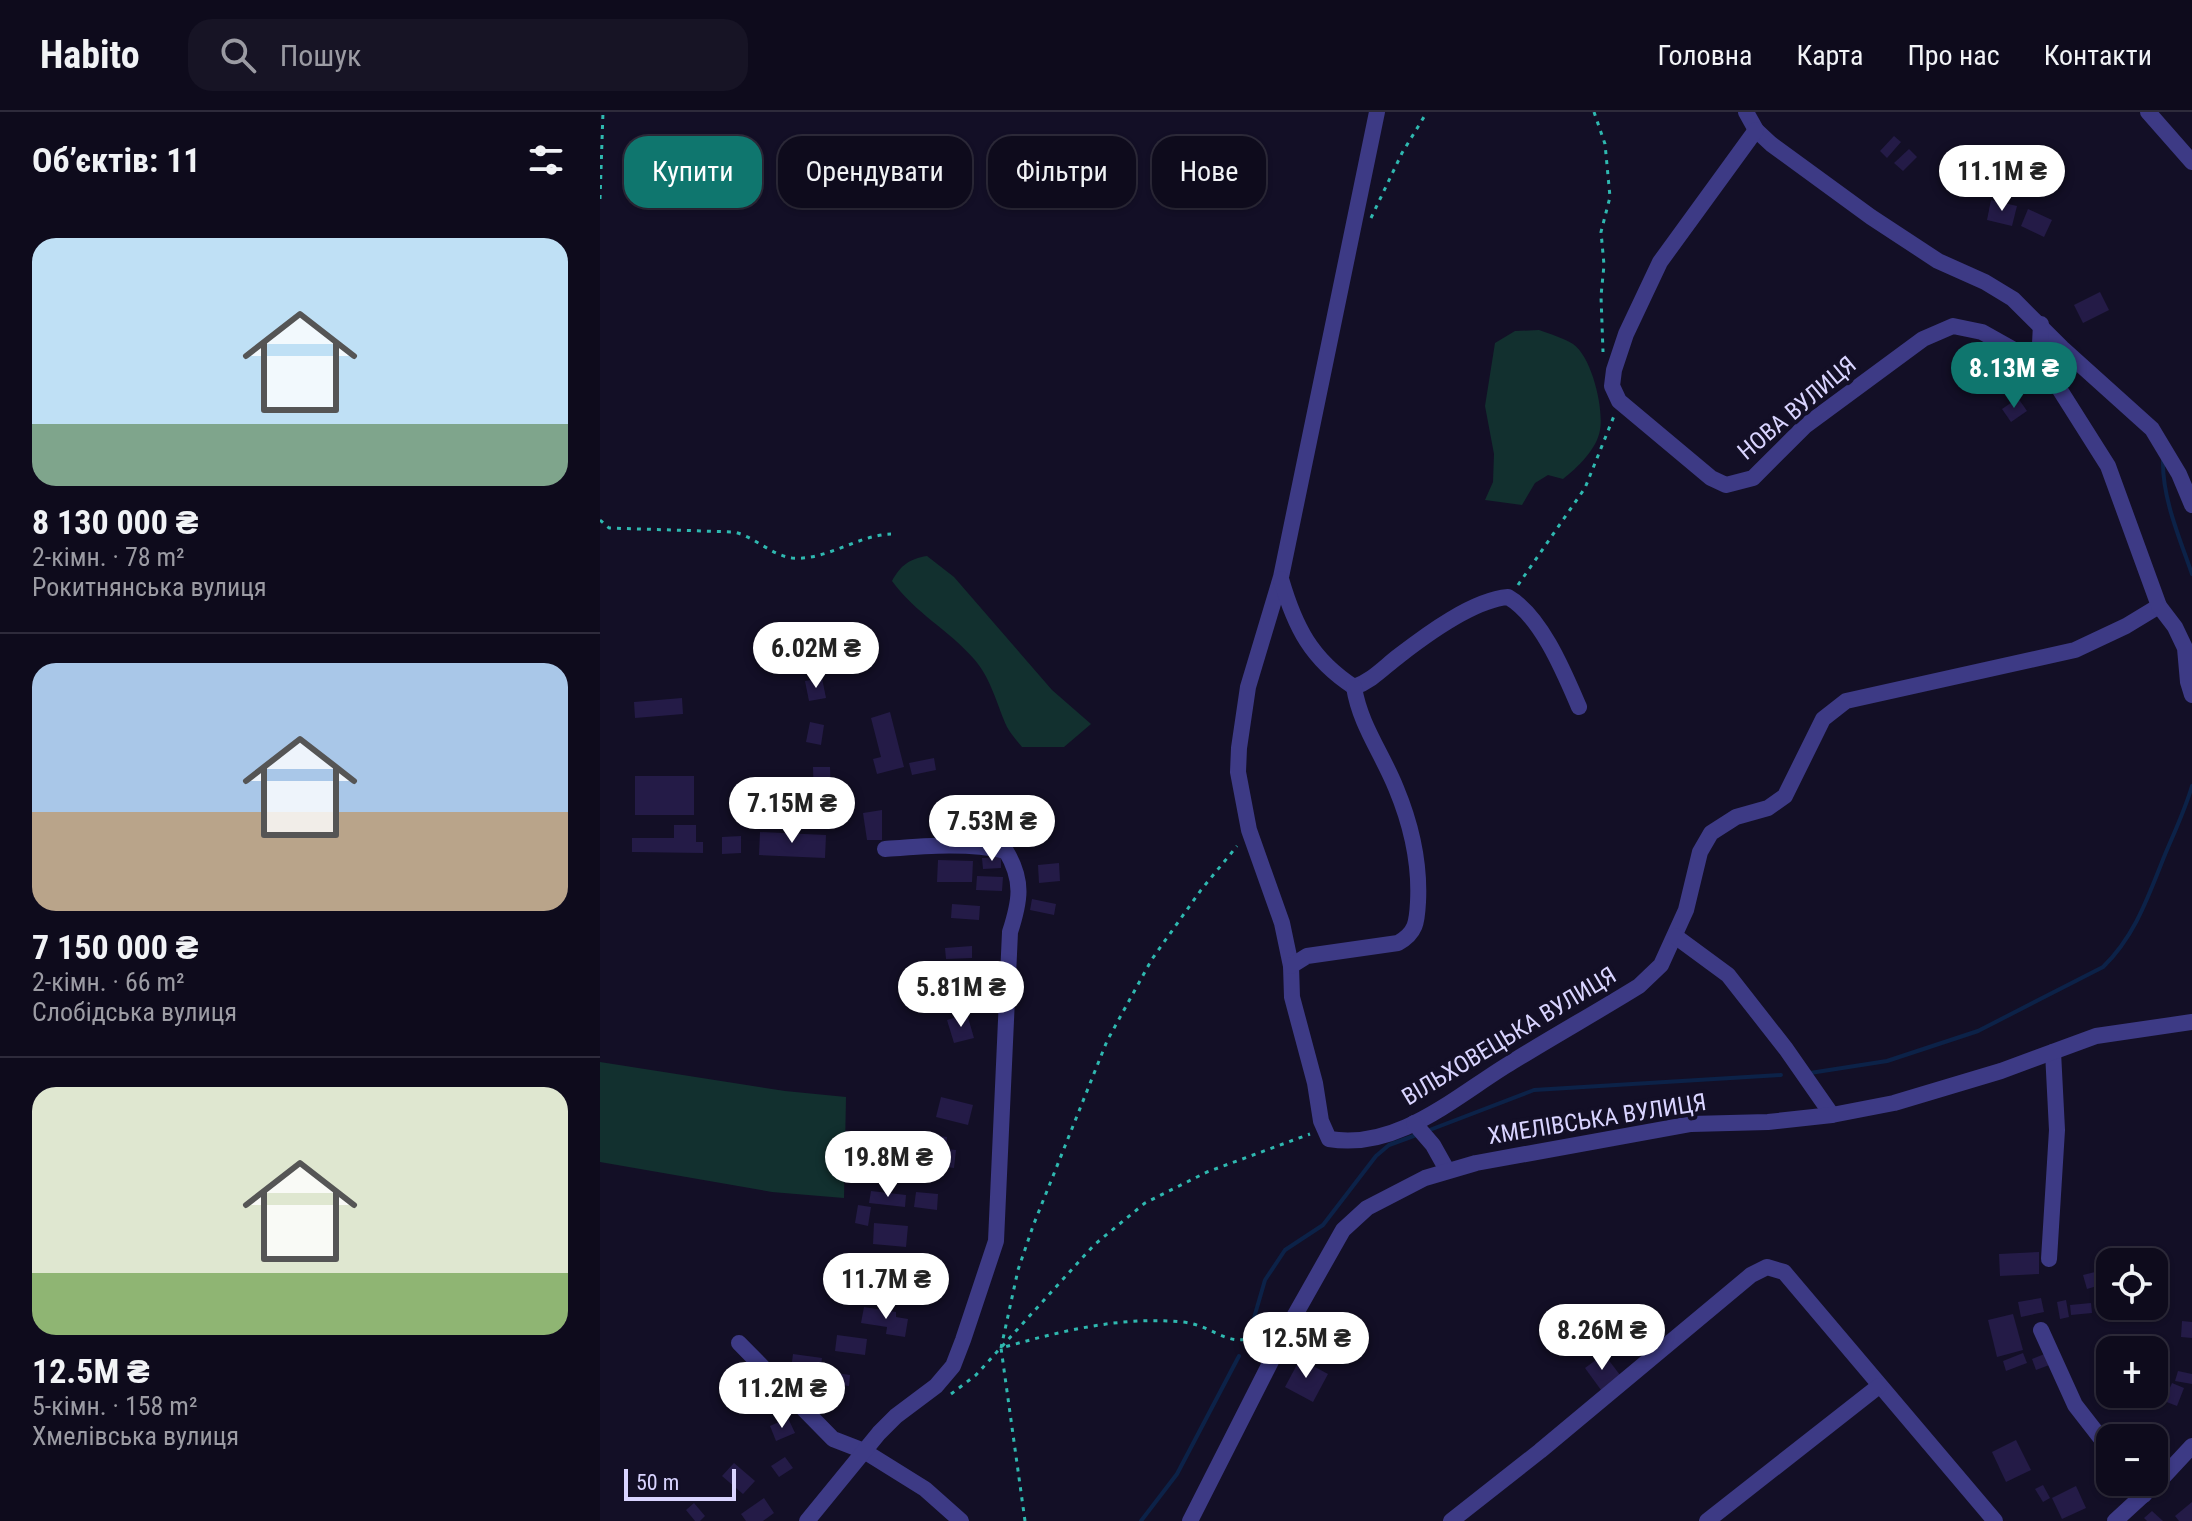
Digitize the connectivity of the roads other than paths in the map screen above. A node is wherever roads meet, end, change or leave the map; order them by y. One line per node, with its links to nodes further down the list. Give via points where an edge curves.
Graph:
1 (1377, 112): 9 (street)
2 (1746, 112): 4 (street)
3 (2148, 112): 5 (street)
4 (1756, 130): 6 (street, via 1871,217 1938,261 2013,299); 7 (street, НОВА ВУЛИЦЯ, via 1660,262 1614,370 1612,386 1619,401 1711,478 1726,485 1753,478 1805,426 1923,339 1953,326 1982,332)
5 (2192, 162)
6 (2041, 324): 7 (street); 8 (street, via 2152,429)
7 (2039, 364): 10 (street, via 2108,466)
8 (2192, 505)
9 (1281, 577): 11 (street, via 1291,614 1313,652); 16 (street, via 1248,687 1238,772 1249,830 1282,923)
10 (2159, 606): 12 (street, via 2185,648); 15 (street, ВІЛЬХОВЕЦЬКА ВУЛИЦЯ, via 2075,650 1846,701 1823,719 1785,796 1711,833 1700,852)
11 (1354, 687): 13 (street, via 1452,619 1494,598 1508,597 1552,649); 16 (street, via 1366,731 1396,787 1412,834 1419,887 1417,923 1411,936 1398,943 1307,956)
12 (2192, 695)
13 (1579, 707)
14 (885, 849): 28 (street, via 1006,851 1020,901 1010,932 996,1241 953,1366)
15 (1675, 936): 19 (street, via 1728,975); 20 (street, ВІЛЬХОВЕЦЬКА ВУЛИЦЯ, via 1661,965 1639,986)
16 (1291, 966): 20 (street, ВІЛЬХОВЕЦЬКА ВУЛИЦЯ, via 1292,997 1329,1139 1372,1138)
17 (2192, 1022): 18 (street, ХМЕЛІВСЬКА ВУЛИЦЯ, via 2096,1036)
18 (2053, 1052): 19 (street, ХМЕЛІВСЬКА ВУЛИЦЯ, via 1894,1103); 22 (street, via 2057,1130)
19 (1832, 1115): 21 (street, ХМЕЛІВСЬКА ВУЛИЦЯ, via 1691,1124)
20 (1417, 1125): 21 (street)
21 (1447, 1170): 34 (street, ХМЕЛІВСЬКА ВУЛИЦЯ, via 1383,1199 1343,1230)
22 (2049, 1259)
23 (2041, 1330): 26 (street, via 2075,1405)
24 (739, 1343): 28 (street, via 833,1439)
25 (1879, 1386): 31 (street); 35 (street, via 1784,1272 1767,1267); 36 (street)
26 (2096, 1432)
27 (2192, 1446): 29 (street)
28 (864, 1451): 32 (street); 33 (street, via 925,1489)
29 (2168, 1465)
30 (2133, 1496): 38 (street)
31 (1989, 1515): 37 (street)
32 (807, 1521)
33 (961, 1521)
34 (1190, 1521)
35 (1451, 1521)
36 (1707, 1521)
37 (1969, 1521)
38 (2115, 1521)

